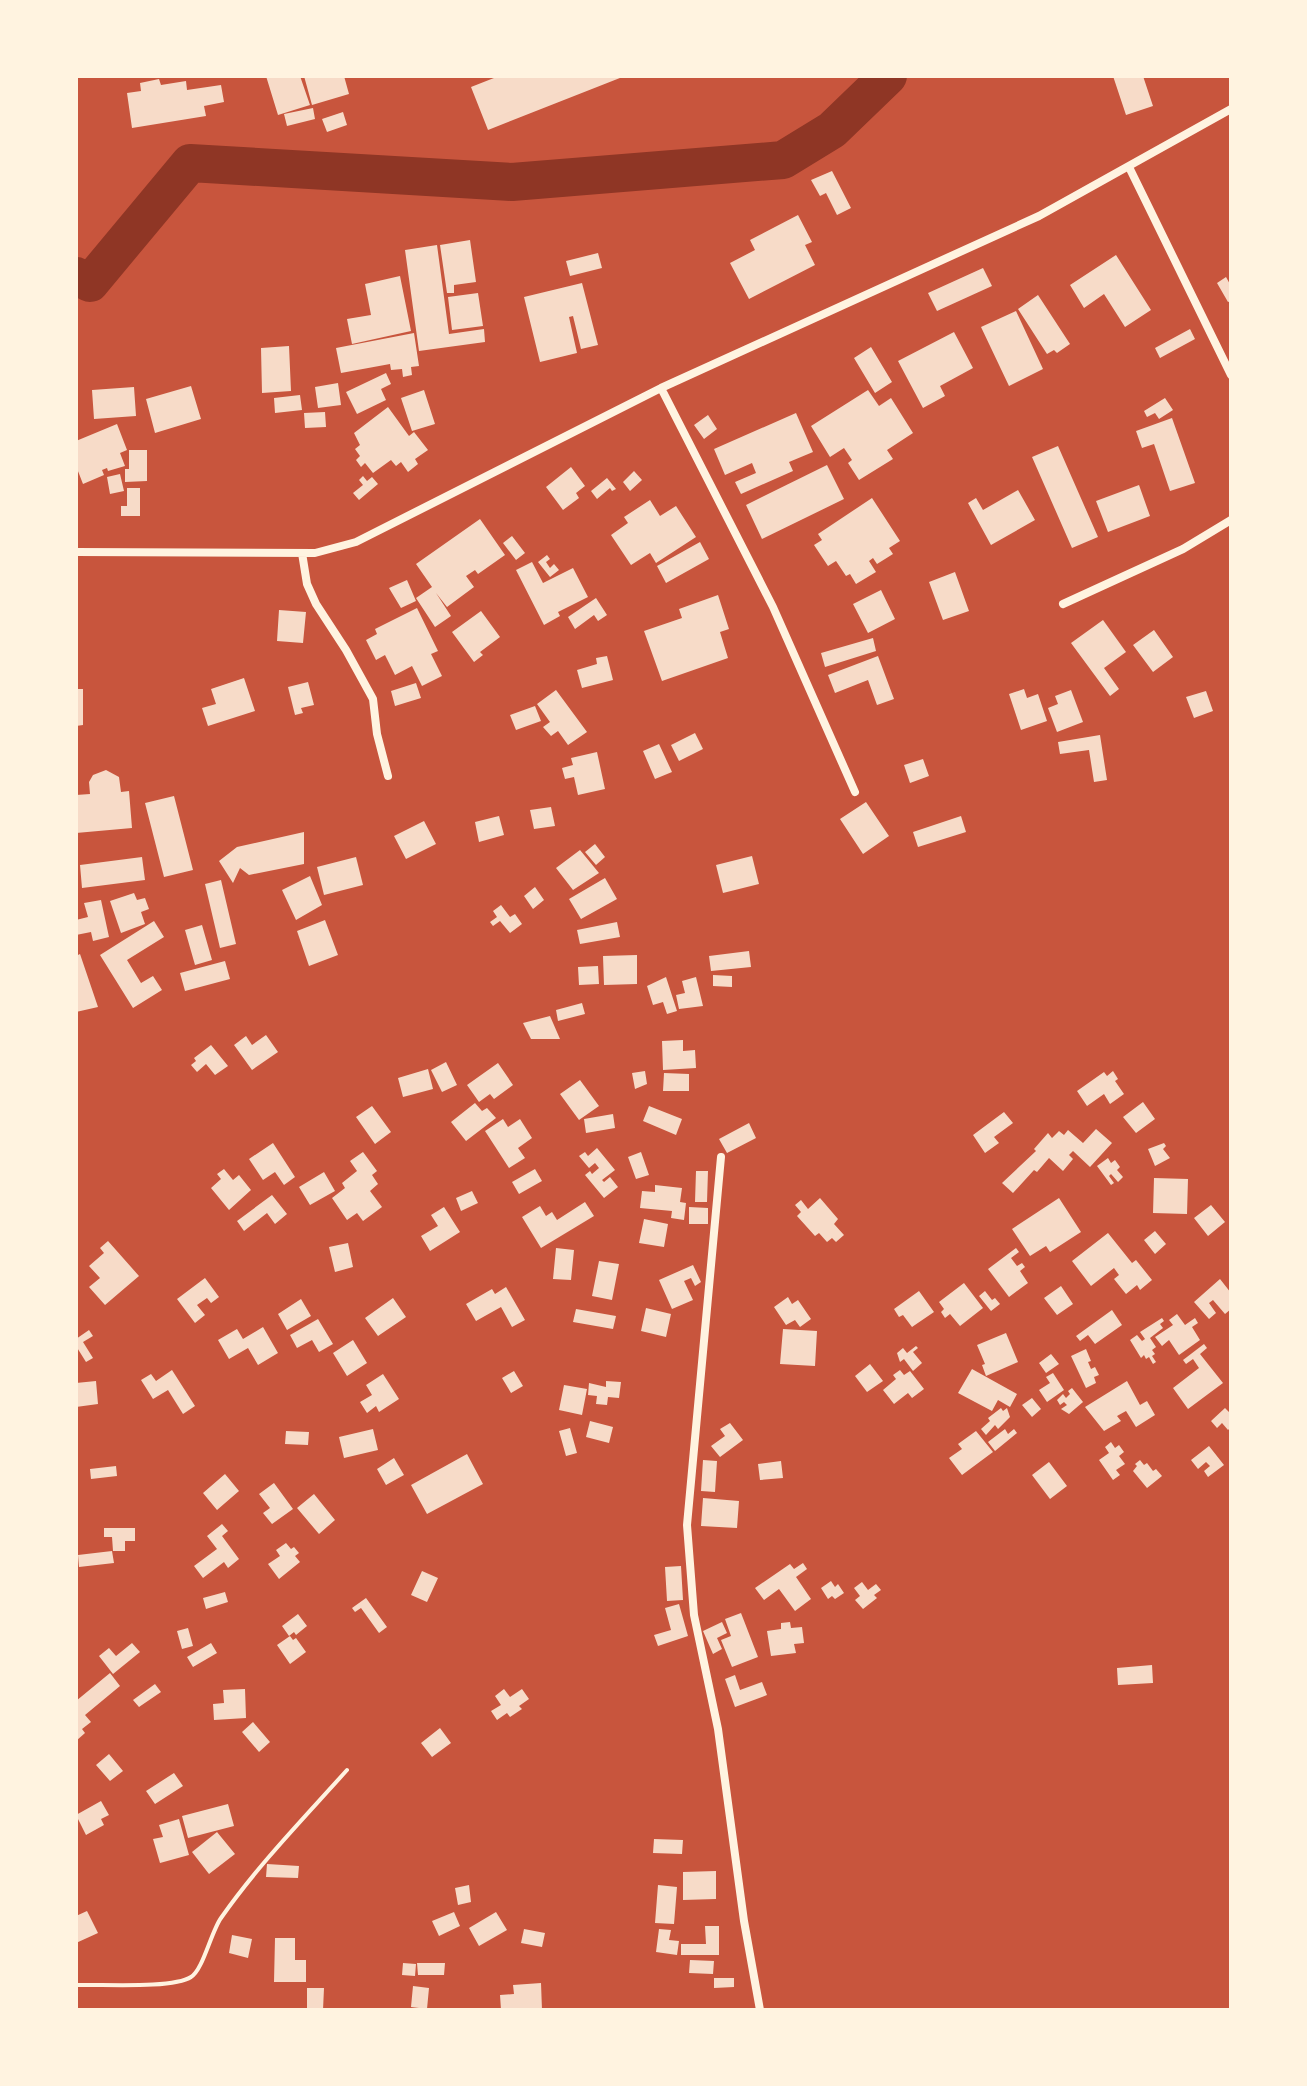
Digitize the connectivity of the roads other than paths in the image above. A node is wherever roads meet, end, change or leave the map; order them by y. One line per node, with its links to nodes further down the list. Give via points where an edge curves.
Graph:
1 (1231, 109): 2 (street)
2 (1129, 167): 3 (street); 4 (street, via 1039,216)
3 (1231, 375)
4 (661, 388): 7 (street, via 356,542); 10 (street, via 773,607)
5 (1231, 520): 8 (street, via 1183,549)
6 (76, 552): 7 (street)
7 (302, 553): 9 (street, via 316,604 373,699)
8 (1063, 604)
9 (388, 776)
10 (855, 792)
11 (721, 1157): 12 (street, via 687,1525 694,1615 718,1729)
12 (760, 2010)

